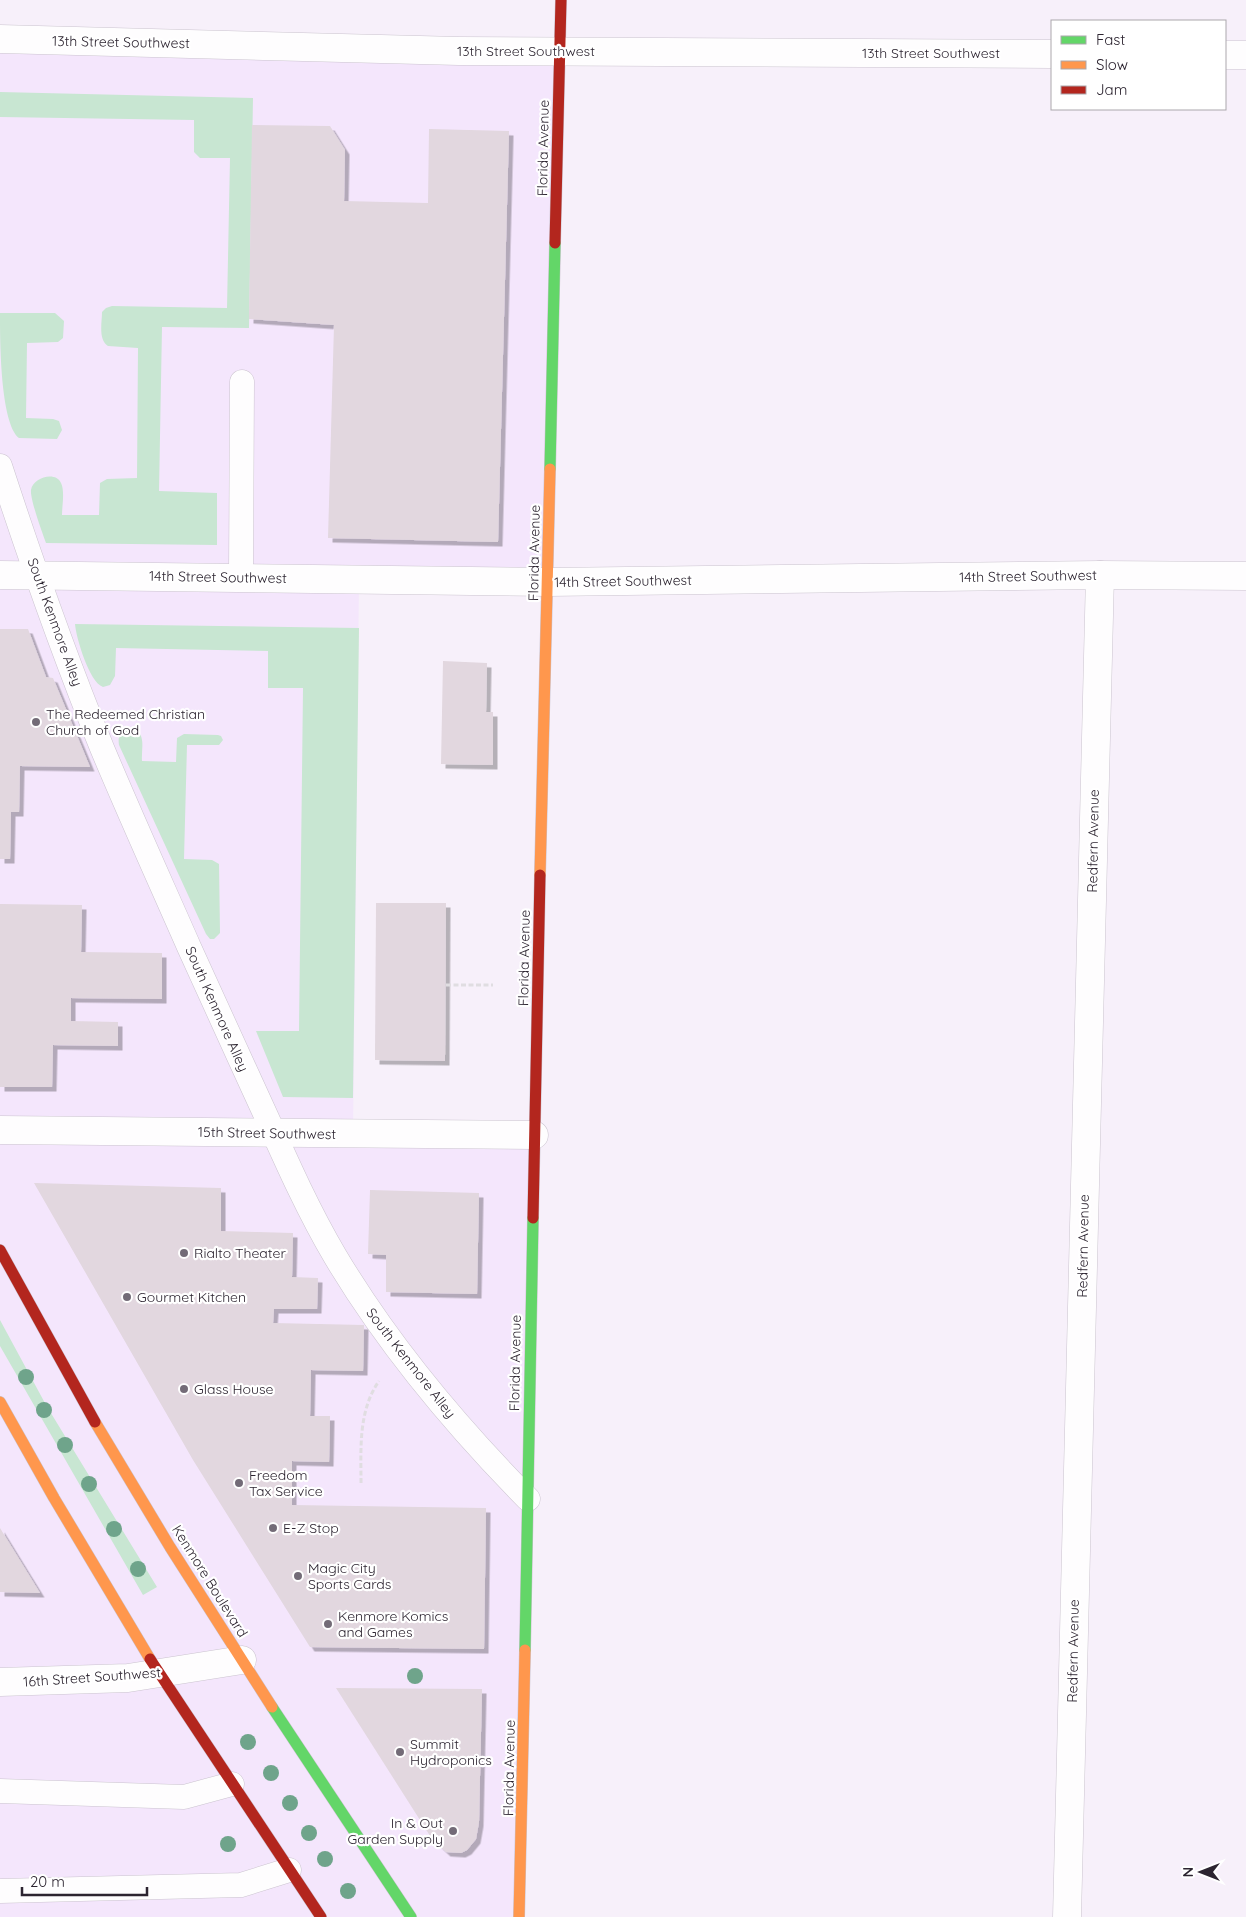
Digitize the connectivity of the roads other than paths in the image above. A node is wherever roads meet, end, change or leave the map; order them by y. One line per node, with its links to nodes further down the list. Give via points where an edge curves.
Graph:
1 (561, 0): 3 (street, Florida Avenue)
2 (0, 39): 3 (street, 13th Street Southwest)
3 (560, 51): 4 (street, 13th Street Southwest); 14 (street, Florida Avenue)
4 (1051, 54)
5 (1226, 55): 6 (street)
6 (1246, 55)
7 (242, 382): 13 (lane)
8 (0, 466): 10 (lane, South Kenmore Alley)
9 (0, 575): 10 (street, 14th Street Southwest)
10 (37, 575): 13 (street, 14th Street Southwest); 16 (lane, South Kenmore Alley, via 102,747)
11 (1100, 575): 12 (street, 14th Street Southwest); 14 (street, 14th Street Southwest); 31 (street, Redfern Avenue)
12 (1246, 576)
13 (241, 577): 14 (street, 14th Street Southwest)
14 (548, 582): 17 (street, Florida Avenue)
15 (0, 1130): 16 (street, 15th Street Southwest)
16 (274, 1133): 17 (street, 15th Street Southwest); 20 (lane, South Kenmore Alley, via 333,1253 365,1304 422,1381)
17 (534, 1136): 20 (street, Florida Avenue)
18 (0, 1250): 21 (street, Kenmore Boulevard, via 137,1493)
19 (0, 1402): 22 (street)
20 (528, 1499): 30 (street, Florida Avenue)
21 (242, 1660): 22 (street, 16th Street Southwest); 29 (street, Kenmore Boulevard)
22 (159, 1674): 23 (street, 16th Street Southwest); 24 (street)
23 (0, 1682)
24 (232, 1784): 25 (lane, via 184,1797); 26 (street)
25 (0, 1791)
26 (289, 1870): 27 (lane, via 241,1885); 28 (street)
27 (0, 1891)
28 (321, 1917)
29 (411, 1917)
30 (519, 1917)
31 (1067, 1917)

